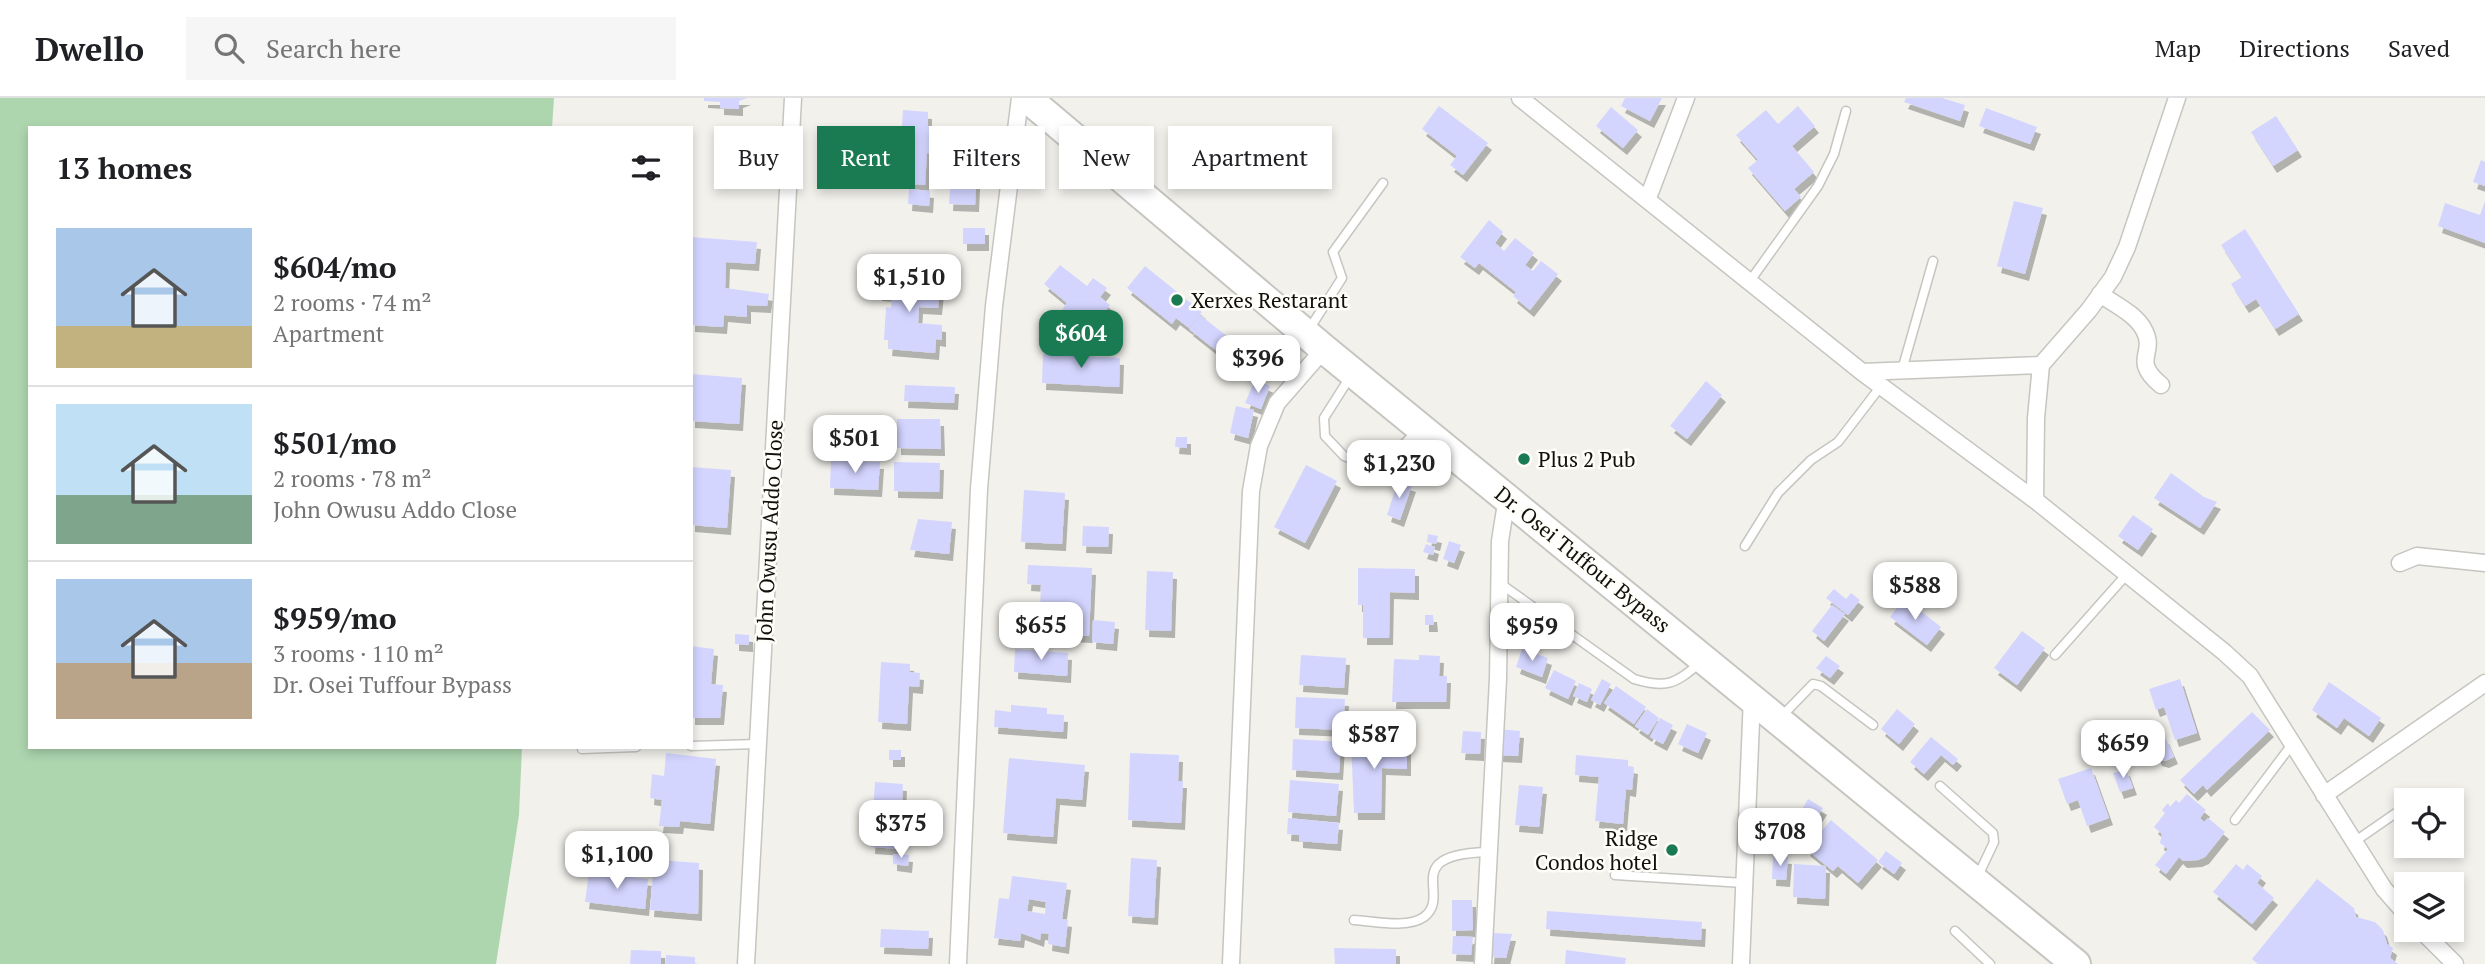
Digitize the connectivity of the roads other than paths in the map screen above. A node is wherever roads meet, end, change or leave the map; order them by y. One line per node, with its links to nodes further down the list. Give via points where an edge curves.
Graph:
1 (793, 98): 35 (street, John Owusu Addo Close)
2 (1020, 98): 52 (street, via 994,306 979,489)
3 (1027, 98): 13 (highway, Dr. Osei Tuffour Bypass)
4 (1520, 98): 9 (street)
5 (1686, 98): 9 (street)
6 (2177, 98): 12 (street, via 2127,247)
7 (1846, 111): 11 (lane, via 1834,154 1818,186)
8 (1383, 183): 13 (lane, via 1333,252 1342,278)
9 (1648, 198): 11 (street)
10 (1933, 261): 15 (lane)
11 (1750, 281): 17 (street)
12 (2100, 294): 14 (street); 18 (street, via 2139,321 2147,338 2144,365)
13 (1315, 341): 16 (highway, Dr. Osei Tuffour Bypass); 53 (street, via 1277,403 1259,446 1251,491)
14 (2041, 365): 15 (street); 22 (street)
15 (1902, 370): 17 (street)
16 (1353, 372): 20 (highway, Dr. Osei Tuffour Bypass); 20 (lane, via 1324,418 1325,436 1344,456 1370,466 1394,454)
17 (1862, 372): 19 (street)
18 (2161, 385)
19 (1881, 386): 22 (street); 23 (lane, via 1838,442 1811,460 1778,493)
20 (1421, 427): 21 (highway, Dr. Osei Tuffour Bypass)
21 (1507, 497): 27 (street); 29 (highway, Dr. Osei Tuffour Bypass)
22 (2035, 500): 26 (street)
23 (1745, 546)
24 (2400, 563): 25 (street, via 2417,556)
25 (2485, 564)
26 (2127, 574): 28 (lane); 34 (street, via 2250,676)
27 (1500, 583): 29 (lane, via 1634,679 1655,686 1677,682); 42 (street)
28 (2056, 655)
29 (1706, 658): 31 (highway, Dr. Osei Tuffour Bypass)
30 (2485, 683): 38 (street)
31 (1752, 696): 32 (highway, Dr. Osei Tuffour Bypass); 45 (street)
32 (1779, 719): 33 (lane, via 1813,684); 44 (highway, Dr. Osei Tuffour Bypass)
33 (1873, 725)
34 (2293, 743): 38 (street); 40 (lane)
35 (757, 744): 36 (lane); 51 (street, John Owusu Addo Close)
36 (693, 746)
37 (1940, 786): 44 (lane, via 1993,832 1994,842)
38 (2324, 795): 41 (street)
39 (2394, 814): 41 (lane)
40 (2235, 820)
41 (2354, 842): 46 (street)
42 (1487, 852): 47 (lane, via 1456,853 1440,861 1432,879 1432,904 1425,916 1410,922); 54 (street)
43 (1615, 875): 45 (lane)
44 (1975, 881): 50 (highway, Dr. Osei Tuffour Bypass)
45 (1744, 883): 55 (street)
46 (2394, 900)
47 (1354, 920)
48 (1955, 931): 56 (lane)
49 (2433, 942): 57 (street)
50 (2066, 961)
51 (746, 964)
52 (958, 964)
53 (1231, 964)
54 (1483, 964)
55 (1741, 964)
56 (1990, 964)
57 (2455, 964)

